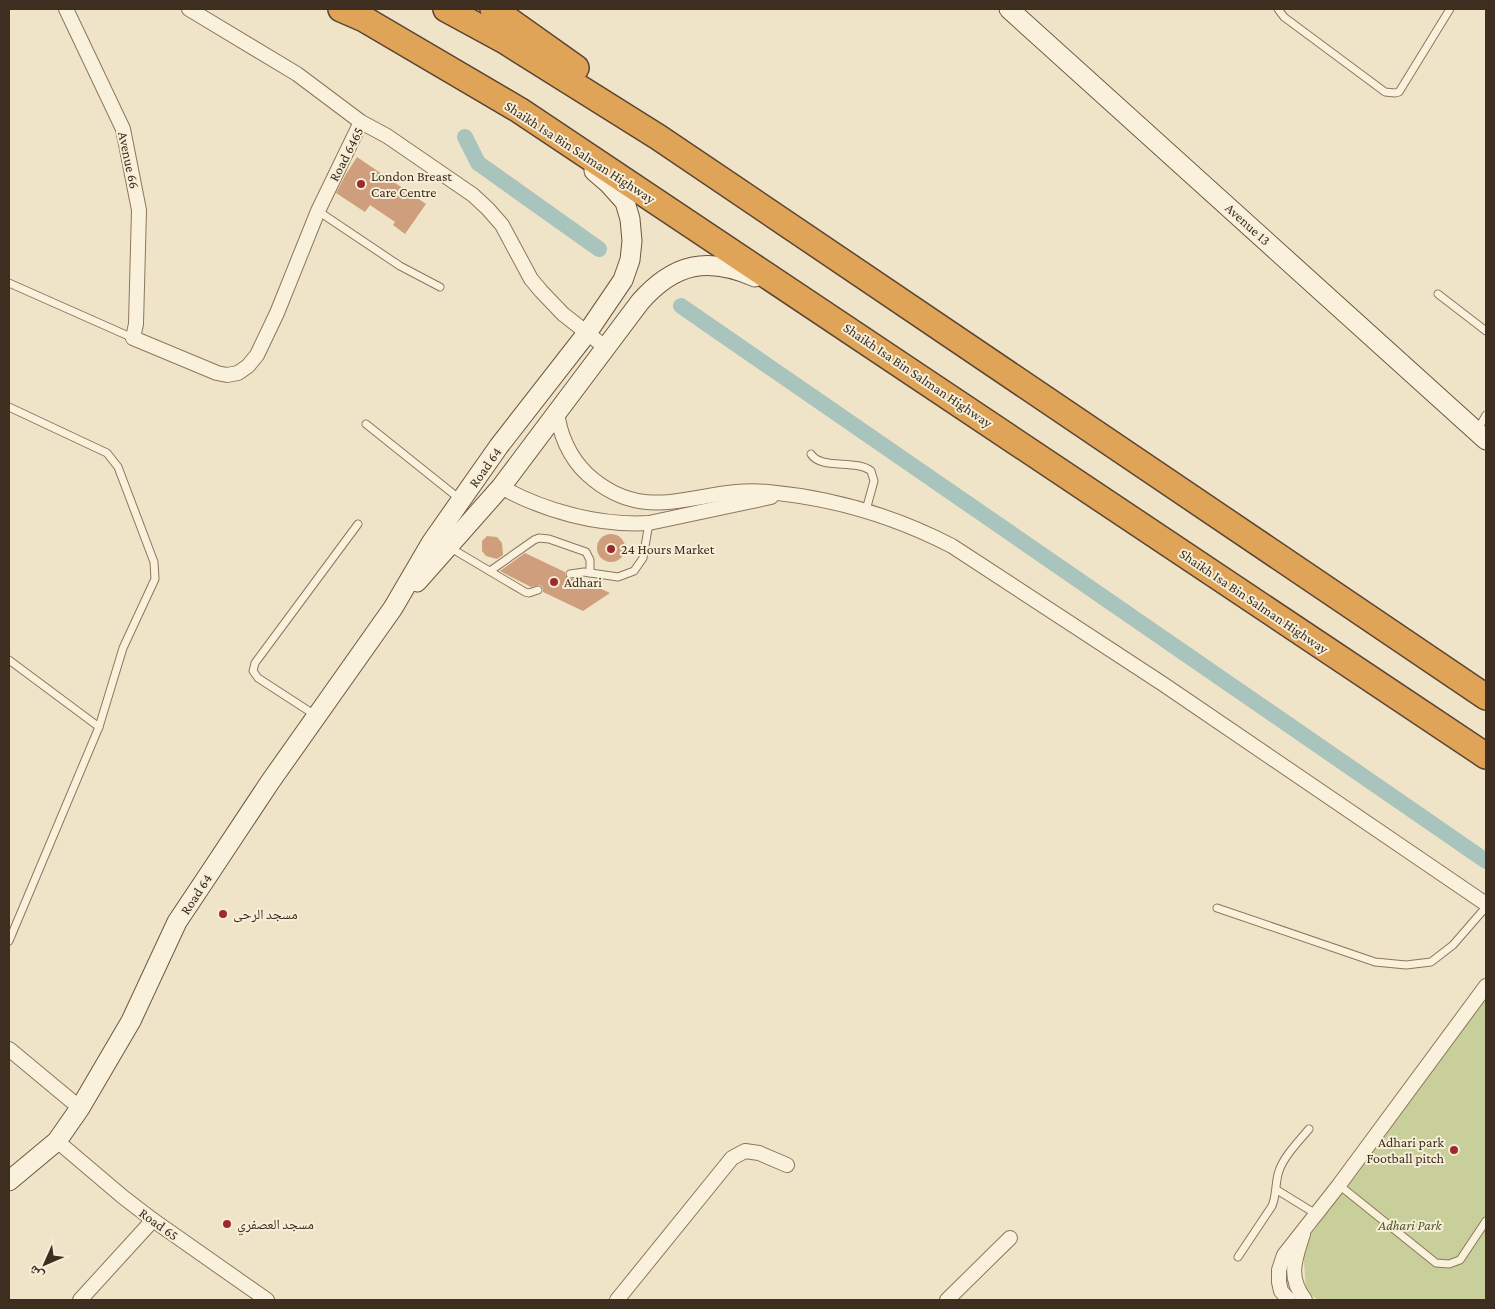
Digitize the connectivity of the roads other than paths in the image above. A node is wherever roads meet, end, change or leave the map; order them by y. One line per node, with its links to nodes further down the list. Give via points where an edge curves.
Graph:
1 (66, 9): 17 (street, Avenue 66, via 123,129 139,210)
2 (188, 9): 10 (street, via 297,74)
3 (341, 9): 9 (highway, Shaikh Isa Bin Salman Highway)
4 (446, 9): 11 (highway, via 505,41)
5 (493, 9): 11 (highway, via 573,66)
6 (1009, 9): 24 (street, Avenue 13)
7 (1278, 9): 8 (lane, via 1284,17 1385,92 1395,93 1399,92)
8 (1450, 9)
9 (519, 110): 16 (highway, Shaikh Isa Bin Salman Highway); 19 (street, Road 64, via 608,182 625,202 632,241 630,260 623,280)
10 (362, 122): 12 (street, Road 6465); 19 (street, Road 6465, via 473,195 488,209 502,225 536,285)
11 (658, 137): 41 (highway)
12 (318, 211): 14 (lane, via 400,266); 17 (street, Road 6465, via 256,355 238,373 217,373)
13 (9, 283): 17 (lane)
14 (440, 287)
15 (1438, 294): 18 (lane)
16 (802, 298): 20 (street, Road 64, via 735,268 714,265 692,267 672,274 654,286); 44 (highway, Shaikh Isa Bin Salman Highway)
17 (134, 331)
18 (1486, 331)
19 (588, 334): 20 (street, Road 6465); 26 (street, Road 64)
20 (605, 347): 22 (street, Road 64)
21 (9, 407): 43 (lane, via 107,453 113,459 154,562 155,579 123,648)
22 (558, 410): 27 (street, Road 64); 30 (street, via 563,437 582,469 611,491 638,502)
23 (366, 424): 29 (lane)
24 (1483, 429)
25 (811, 454): 31 (lane, via 818,460 862,466 871,471 874,481)
26 (480, 474): 27 (street); 29 (street, Road 64)
27 (501, 487): 32 (street, via 533,502 582,516 634,524); 34 (street, Road 64)
28 (784, 495): 30 (street, via 752,491); 31 (street); 32 (street)
29 (461, 500): 39 (street, Road 64)
30 (652, 503): 32 (street)
31 (866, 510): 45 (street, via 952,546 1163,684)
32 (649, 523): 36 (lane, via 643,558 634,571 618,577)
33 (358, 524): 42 (lane, via 255,663 253,671 258,678)
34 (450, 547): 35 (lane); 39 (street, Road 64)
35 (490, 571): 36 (lane, via 534,540 544,538 586,552); 38 (lane, via 525,592)
36 (590, 573): 37 (lane)
37 (570, 574)
38 (538, 590)
39 (393, 608): 42 (street, Road 64)
40 (9, 660): 43 (lane)
41 (1486, 697)
42 (317, 717): 50 (street, Road 64, via 177,922 131,1021)
43 (99, 727): 47 (lane)
44 (1486, 756)
45 (1486, 906): 46 (lane, via 1453,945 1431,962 1406,965 1375,962)
46 (1216, 908)
47 (9, 941)
48 (1486, 986): 55 (street)
49 (9, 1049): 50 (street)
50 (80, 1108): 52 (street, Road 64)
51 (1309, 1129): 56 (lane, via 1281,1165)
52 (57, 1141): 54 (street, Road 64); 58 (street, Road 65)
53 (787, 1165): 65 (street, via 759,1153 745,1151 732,1158)
54 (11, 1176)
55 (1338, 1185): 57 (street); 59 (lane, via 1436,1263 1449,1264 1460,1260)
56 (1277, 1190): 57 (lane); 62 (lane, via 1272,1206)
57 (1316, 1214): 60 (street)
58 (153, 1220): 63 (street); 64 (street, Road 65)
59 (1486, 1222)
60 (1305, 1229): 67 (street, via 1284,1255 1279,1270 1281,1291); 68 (street, via 1294,1264 1298,1290)
61 (1010, 1238): 66 (street)
62 (1238, 1257)
63 (80, 1300)
64 (268, 1300)
65 (617, 1300)
66 (947, 1300)
67 (1289, 1300)
68 (1305, 1300)

